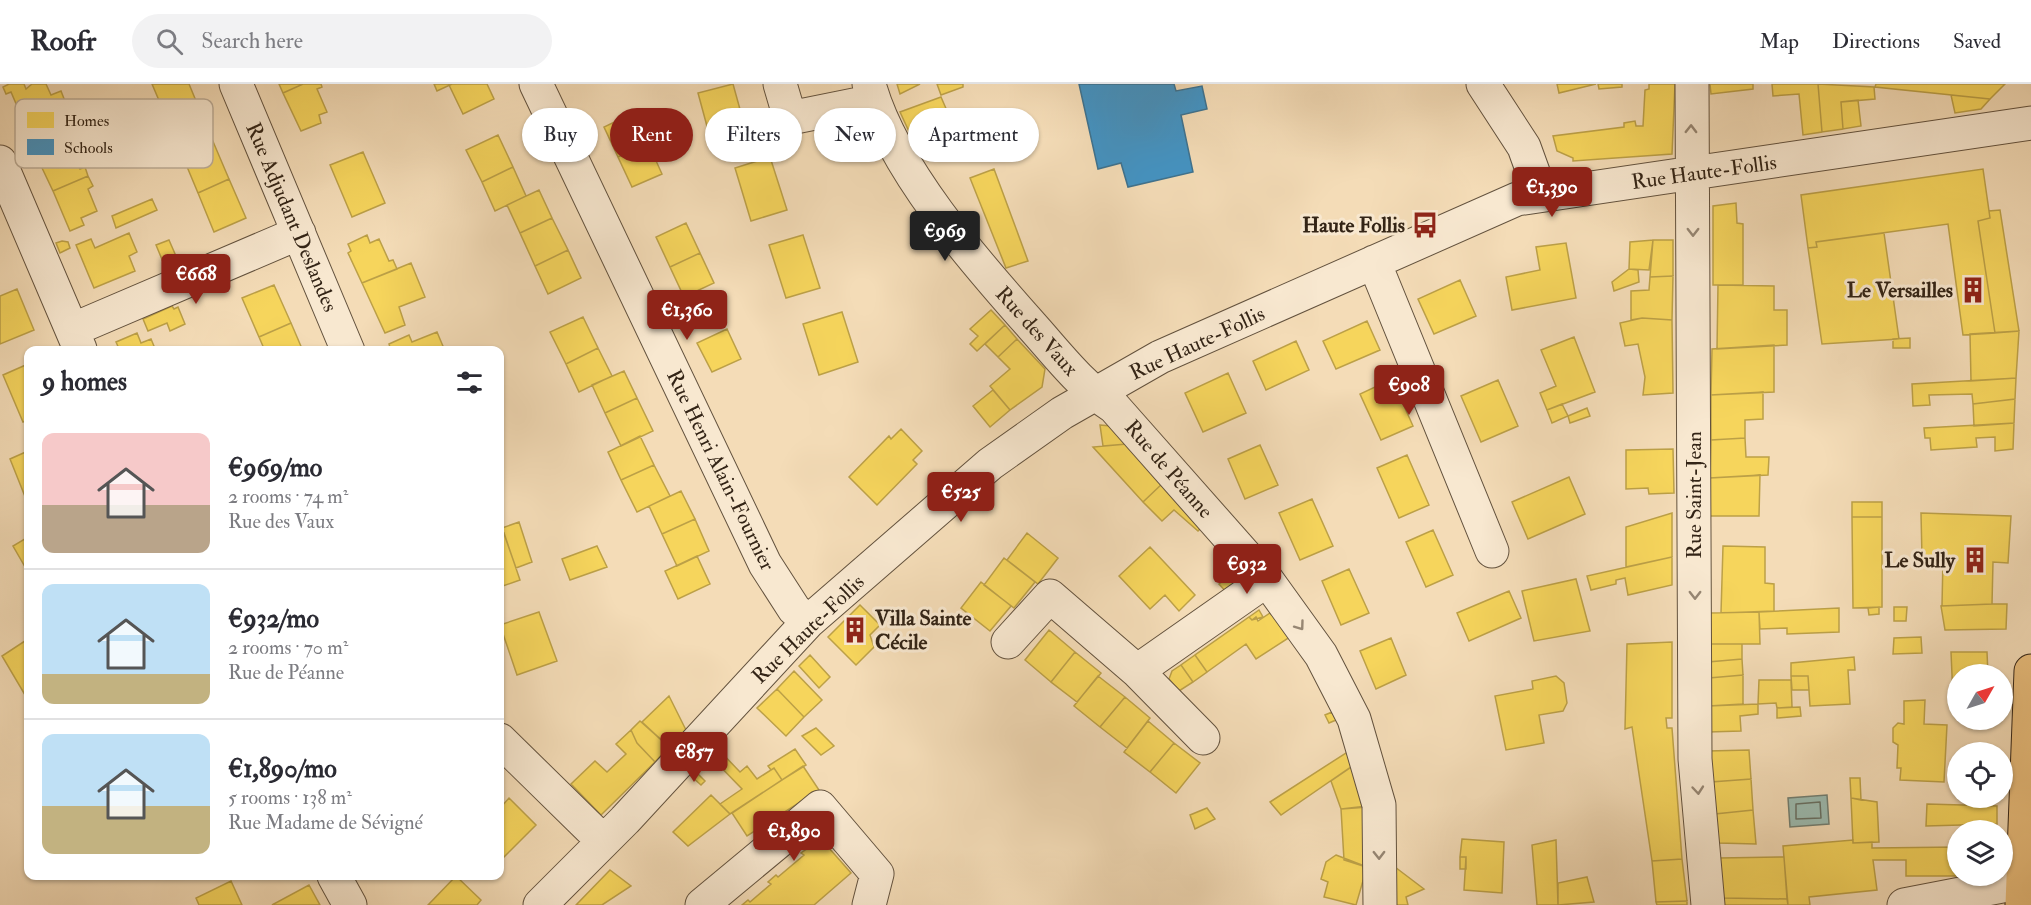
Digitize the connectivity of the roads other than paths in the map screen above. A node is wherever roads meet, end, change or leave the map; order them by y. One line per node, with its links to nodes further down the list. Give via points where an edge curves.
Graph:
1 (236, 84): 11 (street, Rue Adjudant Deslandes)
2 (536, 84): 18 (street, Rue Henri Alain-Fournier, via 765,564 794,609)
3 (780, 84): 6 (street, via 790,118)
4 (1484, 84): 10 (street, via 1524,147)
5 (1692, 84): 9 (street, Rue Saint-Jean, one-way to 5)
6 (872, 92): 15 (street, Rue des Vaux, via 904,164 980,267)
7 (2031, 123): 9 (street, Rue Haute-Follis)
8 (0, 162): 13 (street)
9 (1694, 174): 10 (street, Rue Haute-Follis); 32 (street, Rue Saint-Jean, one-way to 32, via 1695,759)
10 (1541, 194): 12 (street, Rue Haute-Follis, via 1517,199)
11 (299, 233): 13 (street); 14 (street, Rue Adjudant Deslandes)
12 (1374, 262): 15 (street, Rue Haute-Follis, via 1160,357); 16 (street)
13 (77, 340)
14 (346, 346)
15 (1095, 394): 17 (street, Rue de Péanne, via 1114,406); 18 (street, Rue Haute-Follis, via 990,464)
16 (1492, 551)
17 (1267, 580): 20 (street); 31 (street, Rue de Péanne, one-way to 31, via 1321,655 1354,719 1379,805)
18 (808, 622): 24 (street, Rue Haute-Follis)
19 (1008, 642): 20 (street, via 1050,596)
20 (1137, 671): 22 (street)
21 (2031, 671): 26 (main road)
22 (1203, 738)
23 (504, 744): 24 (street)
24 (603, 841): 28 (street, Rue Haute-Follis)
25 (336, 880): 27 (street)
26 (2023, 894): 33 (street)
27 (350, 905)
28 (540, 905)
29 (702, 905): 30 (street, via 820,807 877,874)
30 (869, 905)
31 (1380, 905)
32 (1708, 905)
33 (1904, 905)

